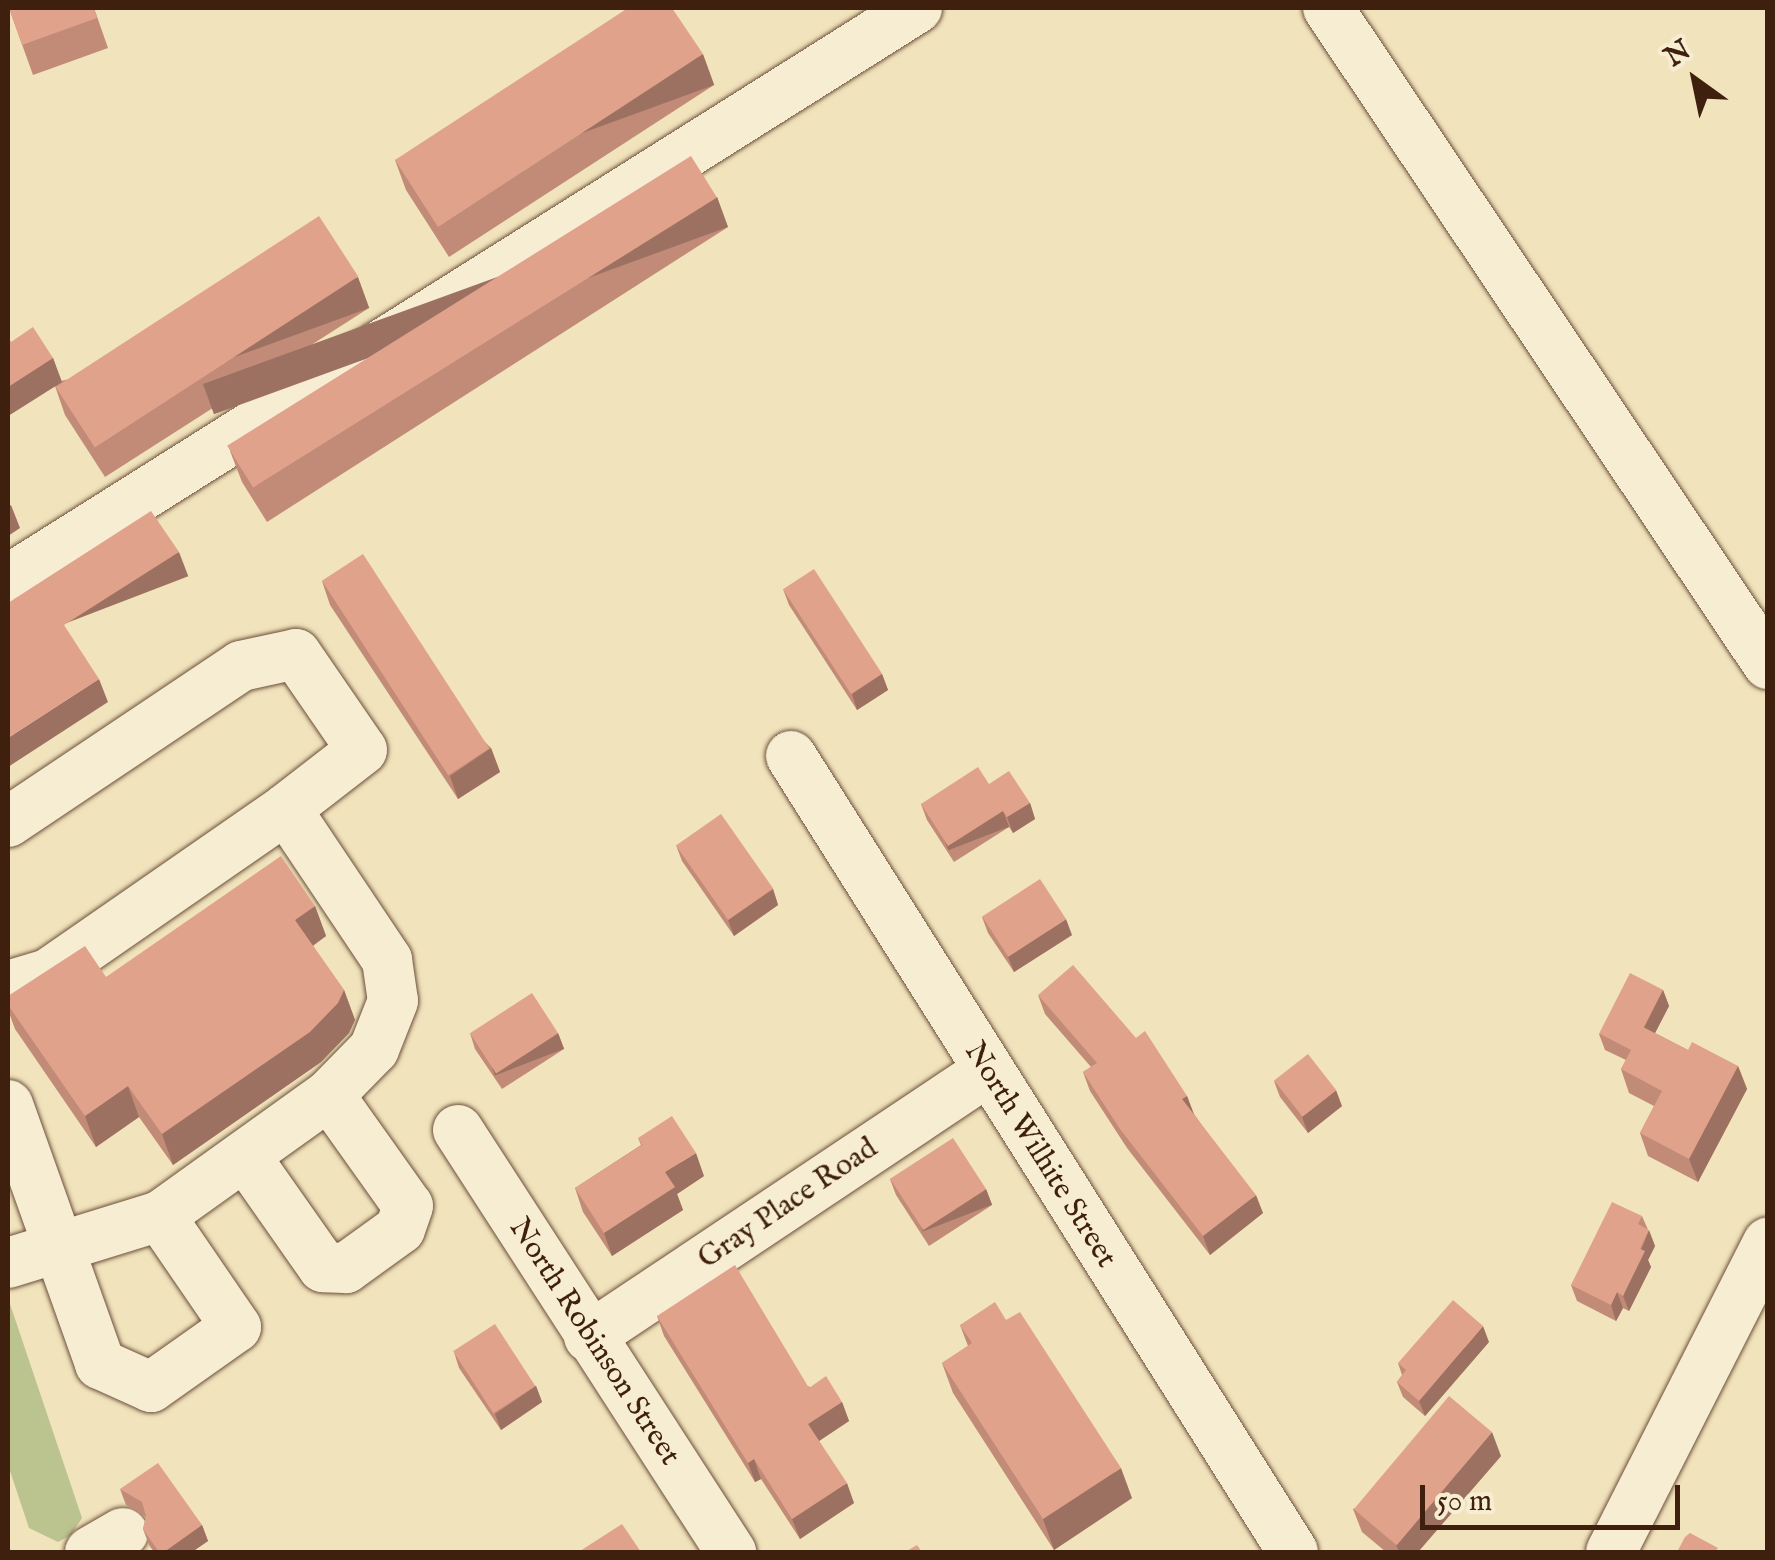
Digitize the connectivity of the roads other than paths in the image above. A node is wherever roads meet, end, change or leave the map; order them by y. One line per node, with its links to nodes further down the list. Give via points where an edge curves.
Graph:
1 (916, 8): 3 (street)
2 (1328, 8): 4 (street)
3 (8, 580)
4 (1768, 664)
5 (791, 756): 9 (street, North Wilhite Street)
6 (286, 808): 7 (street, via 362,750 296,654 242,666); 8 (street, via 48,974); 10 (street, via 388,960 393,1002 374,1049)
7 (8, 822)
8 (8, 986)
9 (987, 1072): 18 (street, Gray Place Road); 20 (street, North Wilhite Street)
10 (329, 1096): 13 (street); 13 (street, via 408,1206 400,1229 346,1268 323,1267)
11 (8, 1104): 16 (street)
12 (458, 1130): 18 (street, North Robinson Street)
13 (245, 1156): 14 (street)
14 (160, 1216): 16 (street); 16 (street, via 236,1327 152,1386 100,1364)
15 (1768, 1243): 21 (street)
16 (58, 1246): 17 (street)
17 (8, 1263)
18 (589, 1336): 19 (street, North Robinson Street)
19 (730, 1552)
20 (1292, 1552)
21 (1611, 1552)

